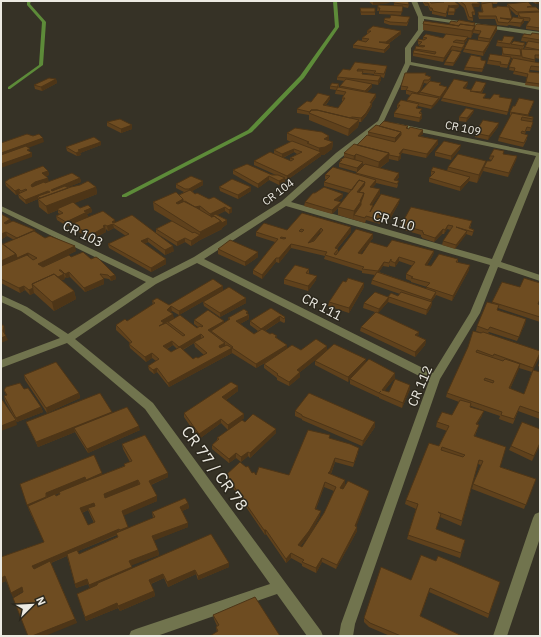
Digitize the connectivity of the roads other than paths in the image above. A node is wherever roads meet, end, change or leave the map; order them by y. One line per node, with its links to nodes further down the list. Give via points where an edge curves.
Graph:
1 (414, 1): 2 (street)
2 (422, 17): 3 (street); 4 (street, CR 104, via 421,30 408,48)
3 (540, 34)
4 (408, 63): 5 (street); 6 (street, CR 104)
5 (540, 88)
6 (381, 122): 7 (street, CR 109); 8 (street, CR 104)
7 (540, 155): 11 (street, CR 112)
8 (285, 203): 10 (street, CR 104); 11 (street, CR 110)
9 (1, 208): 13 (street, CR 103)
10 (197, 259): 13 (street, CR 104); 17 (street, CR 111)
11 (496, 263): 12 (street, CR 110); 17 (street, CR 112, via 475,314)
12 (540, 278)
13 (153, 282): 15 (street, CR 104)
14 (1, 298): 15 (street, CR 77 / CR 78, via 24,309)
15 (68, 339): 16 (street, CR 104); 19 (street, CR 77 / CR 78, via 149,406)
16 (1, 364)
17 (435, 379): 22 (street, CR 112, via 348,624)
18 (540, 518): 23 (street)
19 (280, 587): 20 (street); 21 (street, CR 77 / CR 78)
20 (136, 636)
21 (316, 636)
22 (346, 636)
23 (500, 636)

